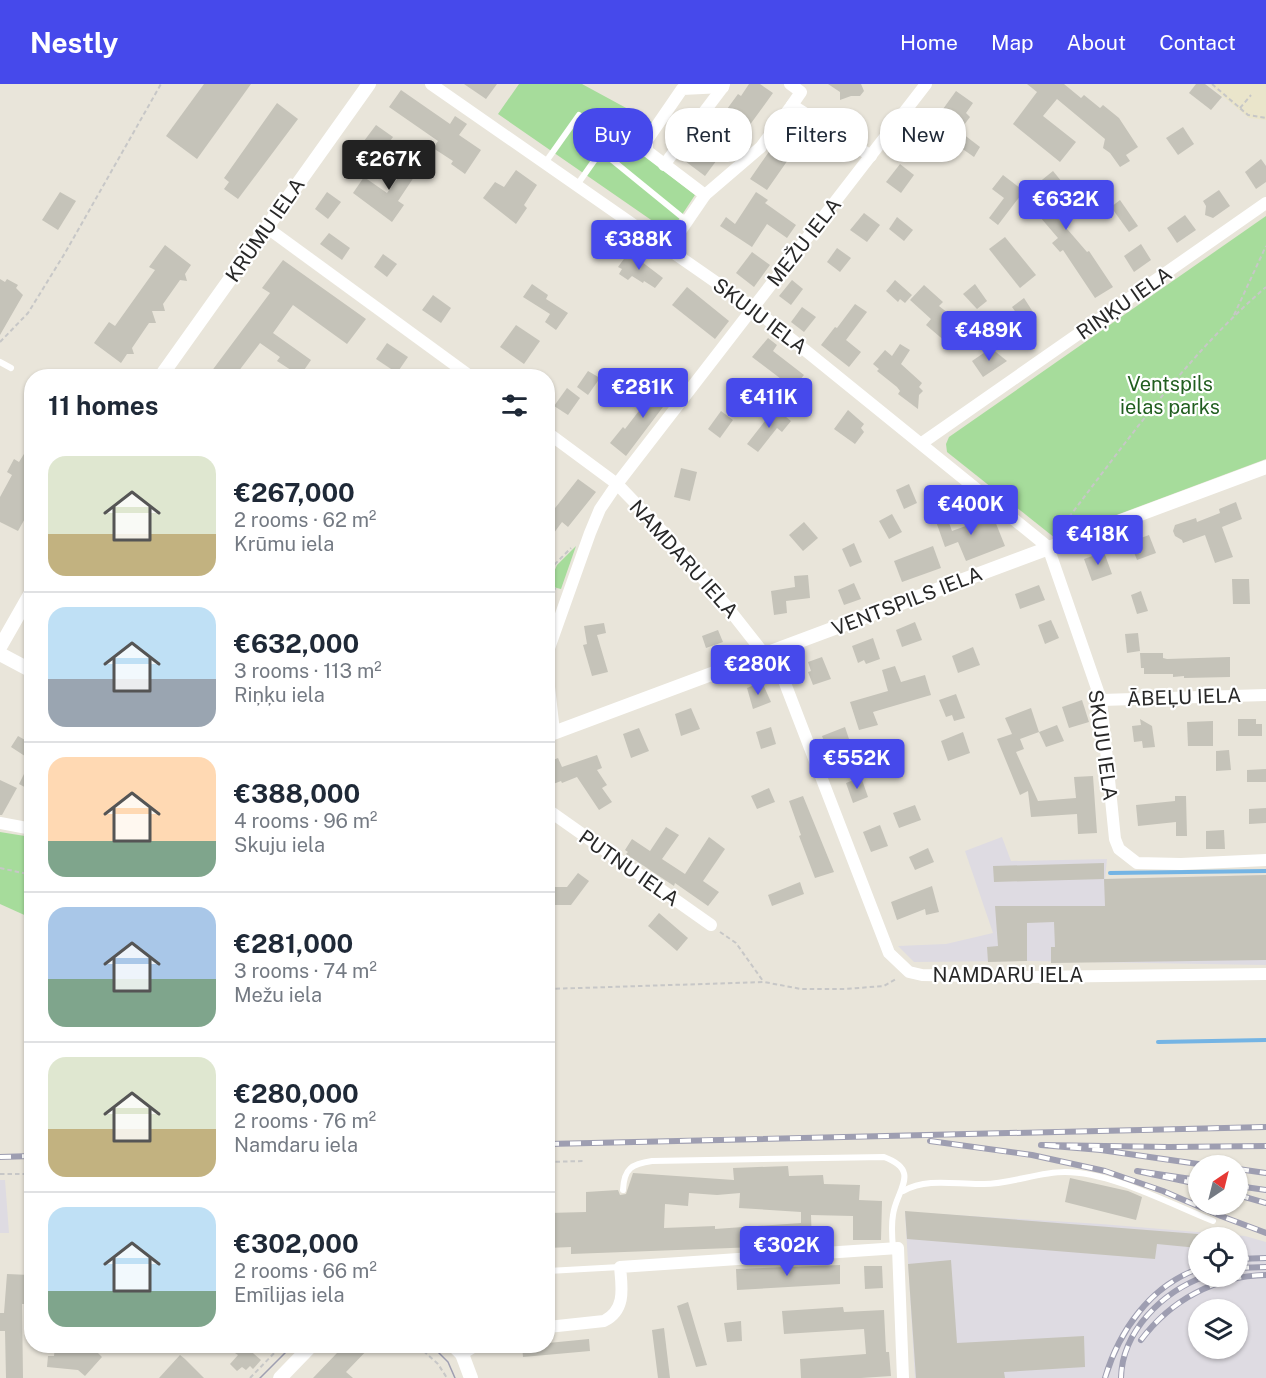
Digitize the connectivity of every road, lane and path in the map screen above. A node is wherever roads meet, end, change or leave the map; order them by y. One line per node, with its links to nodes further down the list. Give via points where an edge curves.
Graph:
1 (161, 84): 27 (path, via 28,313)
2 (369, 84): 21 (street, KRŪMU IELA)
3 (431, 84): 15 (street, SKUJU IELA)
4 (790, 84): 8 (street)
5 (926, 84): 14 (street, MEŽU IELA)
6 (1212, 84): 11 (path)
7 (723, 85): 16 (street); 16 (street, via 682,89 647,140 647,151)
8 (804, 88): 10 (street)
9 (1251, 95): 11 (path)
10 (792, 105): 14 (street); 18 (street, via 761,147)
11 (1240, 108): 12 (path, via 1248,115)
12 (1266, 118)
13 (573, 123): 15 (lane)
14 (871, 156): 25 (street, MEŽU IELA)
15 (545, 163): 17 (street, SKUJU IELA)
16 (664, 165): 18 (street)
17 (576, 185): 20 (lane, via 601,151); 23 (street, SKUJU IELA)
18 (705, 195): 20 (street)
19 (1266, 203): 33 (street, RIŅĶU IELA)
20 (688, 219): 23 (street)
21 (266, 227): 30 (street, KRŪMU IELA); 31 (street)
22 (1266, 246): 26 (path)
23 (668, 249): 25 (street, SKUJU IELA)
24 (1266, 287): 26 (path)
25 (753, 308): 33 (street, SKUJU IELA); 35 (street, MEŽU IELA)
26 (1232, 317): 36 (path, via 1140,426)
27 (0, 342)
28 (0, 362): 29 (lane)
29 (11, 368)
30 (166, 369)
31 (460, 369)
32 (555, 438): 35 (street, NAMDARU IELA)
33 (922, 443): 36 (street, SKUJU IELA)
34 (1266, 467): 36 (street, VENTSPILS IELA)
35 (616, 484): 40 (street, MEŽU IELA, via 600,509); 43 (street, NAMDARU IELA, via 674,545)
36 (1048, 547): 43 (street, VENTSPILS IELA); 46 (street, SKUJU IELA)
37 (555, 589): 38 (path)
38 (561, 592)
39 (24, 605): 41 (street)
40 (555, 614)
41 (0, 647)
42 (0, 654): 44 (street)
43 (765, 654): 47 (street, VENTSPILS IELA); 55 (street, NAMDARU IELA, via 783,678 889,953)
44 (24, 667)
45 (1266, 694): 46 (street, ĀBEĻU IELA)
46 (1101, 700): 51 (street, SKUJU IELA, via 1119,849 1137,863)
47 (555, 732)
48 (555, 815): 54 (street, PUTNU IELA)
49 (0, 822): 50 (street)
50 (24, 827)
51 (1266, 860)
52 (0, 868): 53 (path)
53 (24, 872)
54 (711, 925): 57 (path, via 736,943)
55 (909, 972): 56 (street, NAMDARU IELA, via 1028,977); 57 (path, via 884,986 845,989 801,989)
56 (1266, 974)
57 (764, 982): 58 (path)
58 (555, 989)
59 (583, 1161): 60 (path)
60 (555, 1162)
61 (0, 1174): 62 (path)
62 (24, 1174)
63 (623, 1190): 64 (lane, via 628,1171 652,1161 884,1157 897,1162 903,1170)
64 (903, 1191): 65 (lane, via 930,1182 983,1185 1066,1172 1139,1189); 66 (lane, via 893,1214)
65 (1213, 1221)
66 (896, 1248): 67 (street); 78 (street)
67 (620, 1267): 68 (lane); 69 (street, via 622,1295 613,1317)
68 (555, 1271)
69 (555, 1326)
70 (274, 1353): 74 (path)
71 (304, 1353): 75 (street)
72 (430, 1353): 76 (path)
73 (459, 1353): 77 (street)
74 (250, 1378)
75 (280, 1378)
76 (447, 1378)
77 (471, 1378)
78 (903, 1378)

